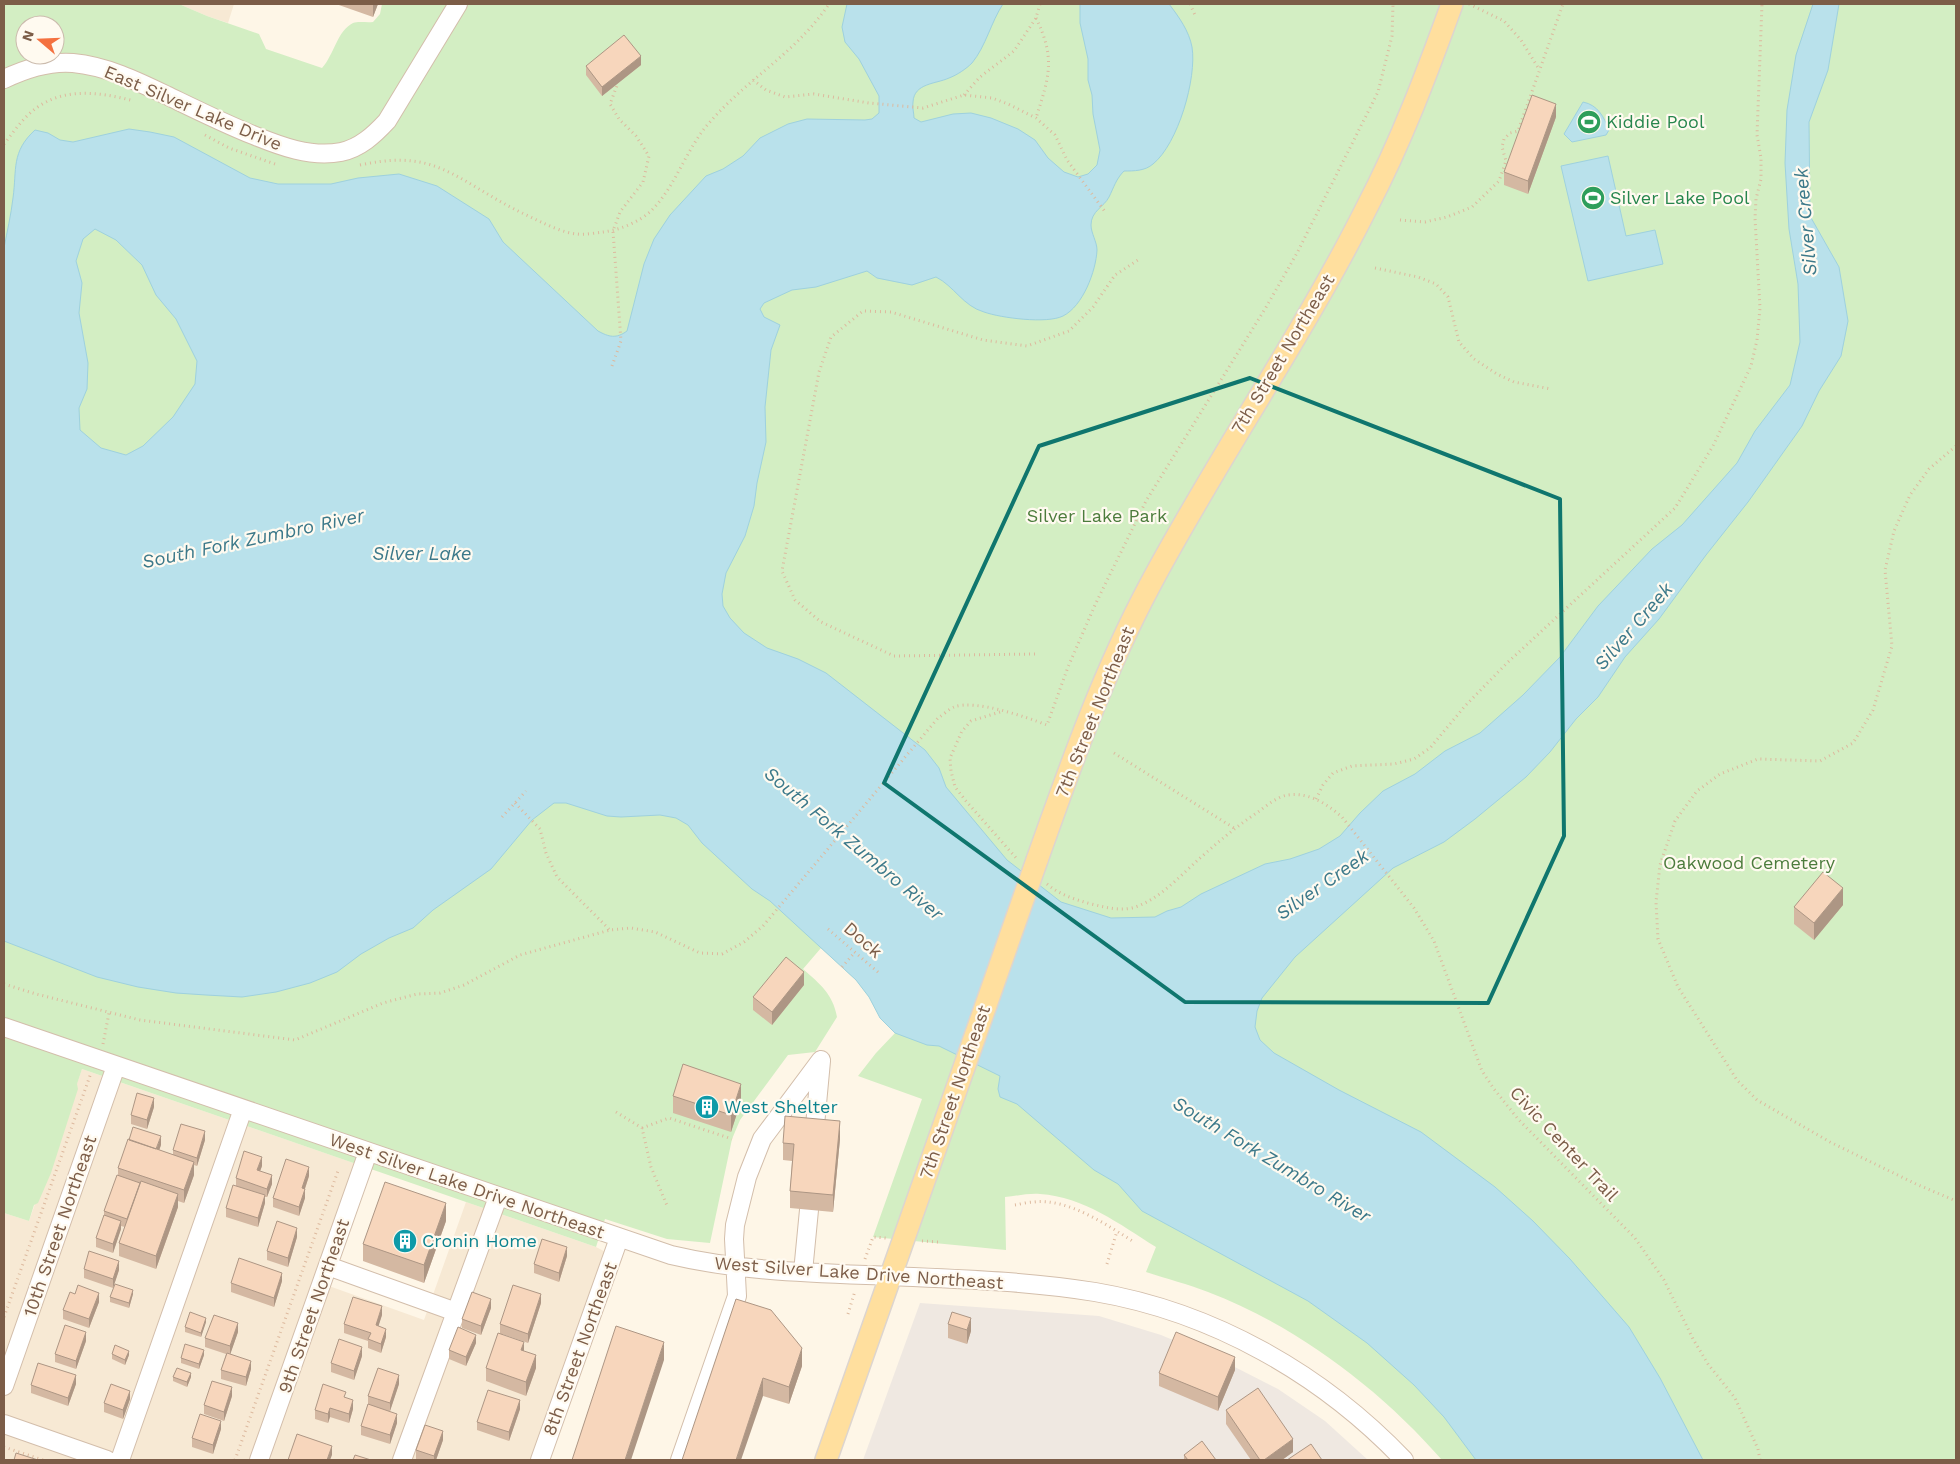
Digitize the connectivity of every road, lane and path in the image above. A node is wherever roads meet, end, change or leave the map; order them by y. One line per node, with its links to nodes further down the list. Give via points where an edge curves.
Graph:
1 (458, 4): 13 (street, East Silver Lake Drive, via 388,121 360,145 342,152 317,154 277,145 132,79 90,66 73,63 43,65)
2 (829, 4): 14 (path, via 801,40)
3 (1040, 4): 11 (path)
4 (1190, 4): 10 (path)
5 (1393, 4): 27 (path, via 1392,36 1378,92 1265,310 1142,508 1068,666 1046,725)
6 (1452, 4): 65 (main road, 7th Street Northeast, bridge, via 1406,123 1366,209 1286,354 1198,497 1137,610 1100,693 1037,860)
7 (1468, 4): 12 (path, via 1504,21)
8 (1563, 4): 12 (path)
9 (1762, 4): 31 (path, via 1757,136 1761,179 1755,218 1760,308 1752,366 1713,446 1675,508 1508,662 1430,748 1414,760 1352,766 1333,773)
10 (1196, 15)
11 (1036, 18): 16 (path, via 1014,51 980,77); 17 (path, via 1049,58 1047,82)
12 (1540, 70): 19 (path, via 1518,131 1504,139 1502,147 1506,161 1499,181 1488,193 1472,207 1447,218 1425,222)
13 (4, 79)
14 (753, 80): 16 (path, via 766,90 785,97 814,94 923,108); 20 (path, via 706,126 666,193 650,212)
15 (618, 83): 20 (path, via 610,104 649,156 643,182 620,212)
16 (964, 95): 17 (path, via 992,98)
17 (1036, 118): 18 (path, via 1054,135 1067,160)
18 (1106, 213)
19 (1400, 220)
20 (613, 231): 23 (path, via 621,340)
21 (1138, 260): 26 (path, via 1115,275 1093,307 1069,331 1027,346 983,340 891,312 863,311 831,337 819,372 782,571 795,600 821,622 894,656)
22 (1375, 268): 24 (path, via 1436,284 1448,296 1459,342 1474,359 1514,382)
23 (612, 366)
24 (1551, 389)
25 (1956, 446): 54 (path, via 1929,469 1910,494 1894,531 1885,570 1892,646 1873,710 1852,743 1820,761 1758,759 1720,774 1698,791 1675,821 1660,865 1656,902 1658,939 1678,988 1737,1080 1757,1100 1830,1142)
26 (1035, 654)
27 (1002, 711): 28 (path, via 971,721); 37 (path, via 967,704 953,707 938,718 764,926 744,942 722,954 700,953 655,932 631,928)
28 (955, 745)
29 (1114, 753): 34 (path)
30 (526, 791): 32 (path)
31 (1316, 799): 34 (path, via 1286,795); 81 (path, Civic Center Trail, via 1342,817 1414,908 1434,941 1486,1077 1518,1119 1635,1238 1664,1280 1708,1364 1735,1398)
32 (515, 803): 33 (path); 37 (path, via 540,830 557,877)
33 (502, 817)
34 (1234, 828): 35 (path)
35 (1165, 889)
36 (828, 929): 38 (path, Dock)
37 (610, 930): 42 (path, via 520,955 464,985 440,993 417,994 382,1003 295,1040 181,1026)
38 (855, 952): 39 (path); 40 (path, Dock)
39 (842, 967)
40 (880, 973)
41 (4, 984): 42 (path)
42 (109, 1013): 44 (path)
43 (4, 1027): 44 (street, West Silver Lake Drive Northeast)
44 (98, 1059): 45 (street, West Silver Lake Drive Northeast); 67 (path)
45 (116, 1066): 46 (street, West Silver Lake Drive Northeast); 68 (street, 10th Street Northeast)
46 (243, 1109): 51 (street, West Silver Lake Drive Northeast); 73 (street)
47 (616, 1112): 48 (path)
48 (642, 1128): 50 (path, via 668,1118); 56 (path, via 651,1168)
49 (814, 1136): 63 (street, via 821,1060 762,1139 747,1176 735,1225)
50 (732, 1139)
51 (368, 1152): 53 (street, West Silver Lake Drive Northeast); 62 (street, 9th Street Northeast)
52 (339, 1168): 74 (path)
53 (498, 1197): 59 (street, West Silver Lake Drive Northeast); 66 (street)
54 (1956, 1201)
55 (1015, 1205): 58 (path, via 1036,1201 1073,1208)
56 (668, 1208)
57 (809, 1210): 64 (street)
58 (1117, 1231): 60 (path); 61 (path)
59 (619, 1238): 63 (street, West Silver Lake Drive Northeast, via 672,1255); 77 (street, 8th Street Northeast)
60 (1134, 1242)
61 (1106, 1264)
62 (328, 1266): 66 (street); 75 (street, 9th Street Northeast)
63 (734, 1266): 64 (street, West Silver Lake Drive Northeast); 78 (street, via 737,1296)
64 (803, 1272): 65 (street, West Silver Lake Drive Northeast)
65 (891, 1276): 79 (main road, 7th Street Northeast); 80 (street, West Silver Lake Drive Northeast, via 1094,1292 1182,1314 1243,1340 1302,1376 1332,1396)
66 (456, 1312): 76 (street)
67 (4, 1317)
68 (4, 1386)
69 (4, 1424): 72 (street)
70 (4, 1447): 71 (path)
71 (42, 1460)
72 (107, 1460)
73 (120, 1460)
74 (235, 1460)
75 (259, 1460)
76 (402, 1460)
77 (540, 1460)
78 (680, 1460)
79 (826, 1460)
80 (1404, 1460)
81 (1760, 1460)

